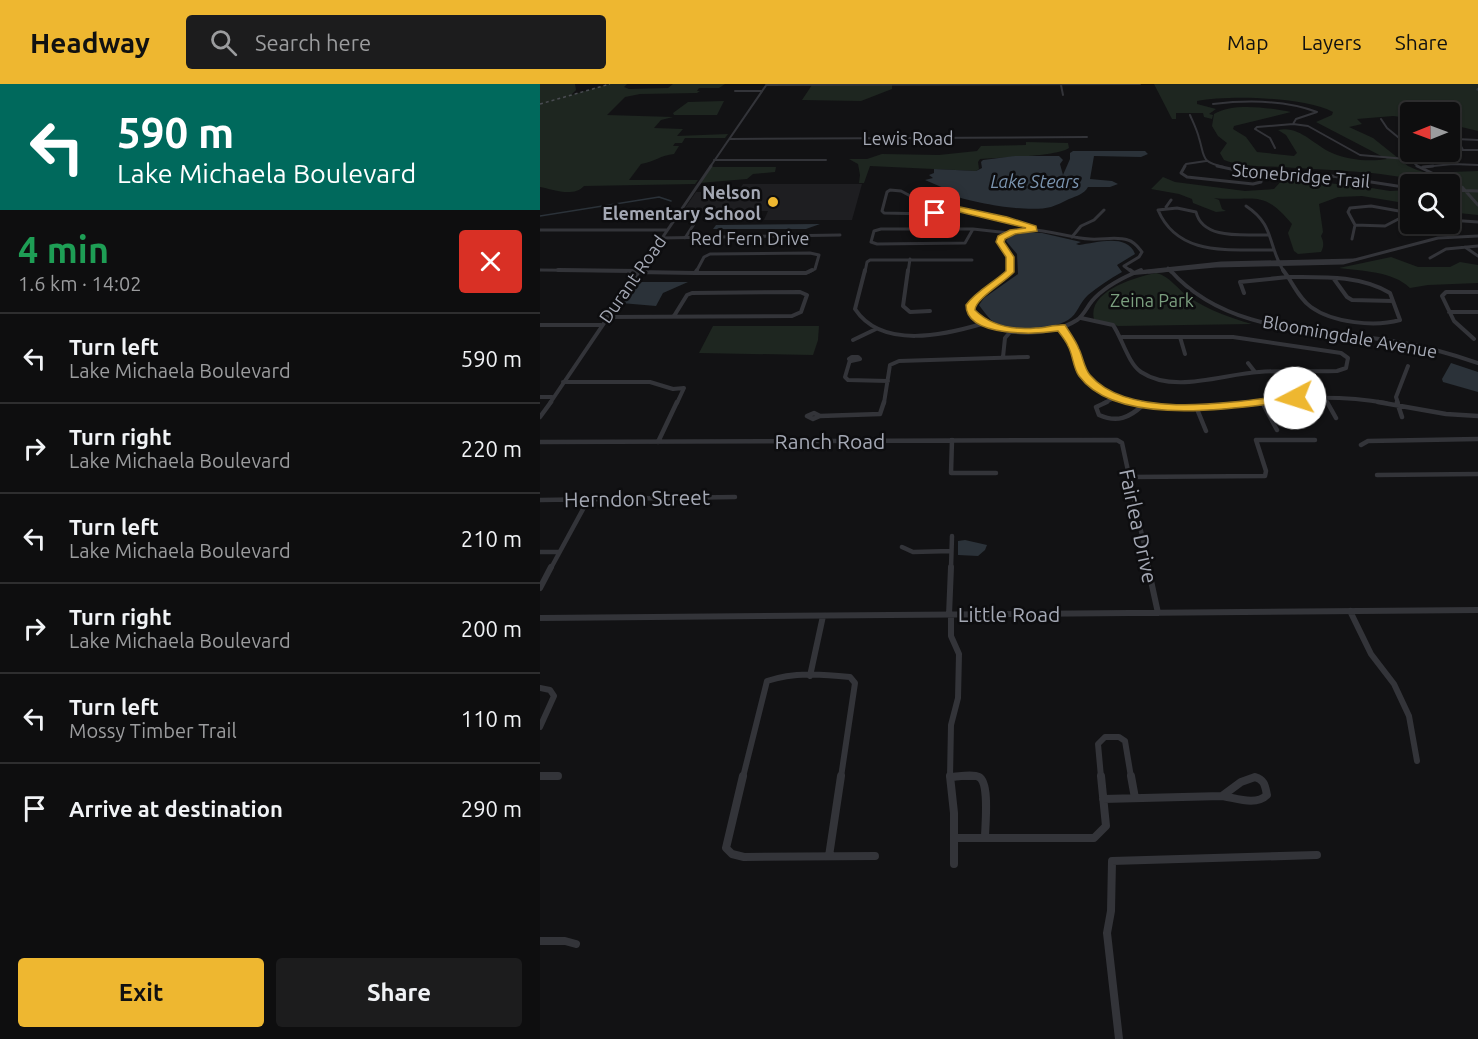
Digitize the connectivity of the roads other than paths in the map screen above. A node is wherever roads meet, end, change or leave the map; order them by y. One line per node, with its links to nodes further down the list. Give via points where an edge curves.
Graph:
1 (928, 84): 2 (street); 4 (street)
2 (985, 84): 5 (street)
3 (1140, 84): 5 (street)
4 (766, 85): 7 (street, Durant Road)
5 (1061, 85): 8 (street)
6 (735, 91): 7 (street)
7 (761, 91): 14 (street, Durant Road)
8 (1063, 95)
9 (1213, 104): 12 (street, via 1290,105 1317,112 1296,119)
10 (1190, 115): 25 (street, Stonebridge Trail)
11 (1381, 119): 15 (street)
12 (1293, 124): 19 (street, via 1255,129 1270,138); 22 (street, via 1308,126 1360,155)
13 (1087, 137): 14 (street, Lewis Road)
14 (730, 139): 23 (street, Durant Road)
15 (1400, 139)
16 (1460, 139): 17 (street)
17 (1478, 140)
18 (1460, 145): 20 (street)
19 (1275, 148)
20 (1463, 150): 21 (street)
21 (1478, 150)
22 (1400, 159)
23 (714, 160): 24 (street); 48 (street, Durant Road)
24 (826, 160)
25 (1206, 160): 29 (street, Stonebridge Trail, via 1233,170); 29 (street, via 1186,164 1180,173 1253,184 1261,182)
26 (1411, 162): 28 (street)
27 (1478, 165): 28 (street)
28 (1422, 168): 32 (street)
29 (1261, 173): 30 (street, Stonebridge Trail, via 1332,176)
30 (1400, 186)
31 (1460, 190): 32 (street)
32 (1467, 190): 33 (street); 35 (street)
33 (1478, 191)
34 (1171, 200): 38 (street)
35 (1478, 205)
36 (1246, 206): 52 (street, via 1266,221)
37 (946, 207): 37 (street, via 930,213 882,211 886,192 890,190); 49 (street, via 1017,222)
38 (1166, 207): 52 (street, via 1196,212 1211,232); 60 (street, via 1158,210 1160,221 1185,242)
39 (1104, 210): 54 (street)
40 (1400, 211): 45 (street, via 1356,206 1348,212)
41 (1400, 218): 45 (street, via 1385,226)
42 (696, 220): 56 (street)
43 (1460, 221): 44 (street)
44 (1478, 222)
45 (1355, 225): 57 (street)
46 (973, 229): 46 (street, via 877,230 871,242 965,243); 50 (street)
47 (540, 230): 48 (street)
48 (666, 230): 55 (street, Durant Road)
49 (1034, 230): 50 (street); 54 (street)
50 (1009, 233): 82 (street, via 1000,242 1010,257 1009,274 975,298 970,307 975,317)
51 (840, 235): 56 (street, Red Fern Drive)
52 (1269, 236): 60 (street)
53 (1478, 236): 65 (street, via 1438,238 1337,264)
54 (1072, 237): 70 (street, via 1135,243 1142,254 1124,266)
55 (661, 238): 56 (street, Red Fern Drive); 68 (street, Durant Road)
56 (685, 238)
57 (1352, 238)
58 (1464, 246): 59 (street); 61 (street); 62 (street, via 1442,250)
59 (1478, 246)
60 (1272, 250): 65 (street)
61 (1478, 256)
62 (1430, 258)
63 (910, 259): 64 (street); 76 (street, via 903,306 910,312); 86 (street, via 867,262 855,309 862,321)
64 (972, 260)
65 (1280, 263): 66 (street); 71 (street)
66 (1168, 267): 70 (street); 97 (street, Bloomingdale Avenue, via 1191,291 1224,310 1267,324 1410,344)
67 (540, 270): 68 (street)
68 (638, 271): 69 (street); 79 (street, Durant Road)
69 (695, 273): 69 (street, via 808,272 815,269 819,255 710,254)
70 (1134, 273): 81 (street, via 1091,302)
71 (1288, 278): 72 (street); 74 (street, via 1244,279 1240,282); 75 (street, via 1305,303 1338,318 1398,322 1401,320)
72 (1334, 279): 75 (street, via 1375,285 1390,293); 75 (street, via 1352,300)
73 (1478, 292): 77 (street, via 1446,292 1442,296)
74 (1244, 293)
75 (1393, 301)
76 (930, 311)
77 (1449, 312): 78 (street); 90 (street)
78 (1478, 312)
79 (607, 316): 80 (street); 84 (street, Durant Road)
80 (674, 316): 80 (street, via 792,316 801,312 807,295 692,293)
81 (1081, 318): 85 (street); 88 (street, via 1112,324)
82 (985, 323): 86 (street, via 941,334); 87 (street)
83 (540, 325): 84 (street)
84 (601, 325): 101 (street, Durant Road)
85 (1061, 327): 87 (street, via 1035,332); 104 (street, via 1086,378)
86 (876, 329): 91 (street)
87 (1011, 330): 93 (street, via 1005,338)
88 (1122, 337): 89 (street); 99 (street, via 1136,369 1155,379 1185,381)
89 (1179, 337): 92 (street); 99 (street, via 1249,339 1341,353 1348,358 1346,368 1340,371)
90 (1474, 339)
91 (853, 340)
92 (1185, 354)
93 (1004, 357): 94 (street); 100 (street, via 899,361 890,365)
94 (1028, 357)
95 (850, 360): 100 (street, via 845,377 848,380)
96 (1248, 363): 99 (street)
97 (1478, 363)
98 (1408, 366): 107 (street)
99 (1255, 372)
100 (888, 381): 110 (street, via 880,414)
101 (563, 382): 103 (street, Durant Road); 122 (street, via 650,382 684,388)
102 (540, 397): 103 (street)
103 (552, 397): 112 (street, Durant Road)
104 (1116, 397): 108 (street); 108 (street, via 1096,407 1099,415 1112,420 1126,419)
105 (1324, 398): 106 (street); 107 (street); 114 (street)
106 (1261, 400): 109 (street); 115 (street)
107 (1396, 404): 111 (street, via 1442,414); 113 (street)
108 (1143, 405): 109 (street)
109 (1197, 409): 116 (street)
110 (820, 416)
111 (1478, 416)
112 (540, 417)
113 (1402, 417)
114 (1336, 418)
115 (1276, 430)
116 (1206, 431)
117 (1478, 439): 123 (street)
118 (952, 440): 120 (street, Ranch Road); 122 (street, Ranch Road); 124 (street, via 951,473)
119 (1315, 440): 127 (street, via 1256,440 1265,476)
120 (1119, 441): 127 (street, Fairlea Drive)
121 (540, 442): 122 (street, Ranch Road)
122 (658, 442)
123 (1361, 444)
124 (996, 473)
125 (1478, 474): 126 (street)
126 (1377, 475)
127 (1129, 477): 139 (street, Fairlea Drive)
128 (735, 497): 130 (street, Herndon Street)
129 (540, 500): 130 (street, Herndon Street)
130 (588, 500): 134 (street)
131 (952, 536): 135 (street)
132 (902, 547): 135 (street, via 913,552)
133 (540, 552): 134 (street)
134 (559, 552): 136 (street)
135 (951, 552): 140 (street)
136 (540, 588)
137 (1478, 610): 138 (street, Little Road)
138 (1350, 611): 139 (street, Little Road); 146 (street, via 1409,716)
139 (1158, 613): 140 (street, Little Road)
140 (950, 615): 141 (street, Little Road); 149 (street, via 951,636 959,654)
141 (823, 616): 142 (street, Little Road); 143 (street)
142 (540, 618)
143 (810, 676): 156 (street, via 850,677 855,683); 156 (street, via 777,676 766,681 726,848 744,857)
144 (540, 688): 145 (street, via 550,690 554,696)
145 (540, 727)
146 (1417, 761)
147 (540, 776): 148 (street)
148 (558, 776)
149 (950, 777): 153 (street); 154 (street, via 976,776 983,782)
150 (1222, 796): 150 (street, via 1262,800 1267,788 1261,781 1245,777); 151 (street)
151 (1135, 798): 152 (street); 152 (street, via 1125,741 1112,736 1098,744)
152 (1103, 799): 154 (street, via 1106,826 1094,838)
153 (954, 838): 154 (street); 158 (street)
154 (985, 838)
155 (1317, 855): 161 (street, via 1112,861 1107,933)
156 (829, 856): 157 (street)
157 (875, 856)
158 (954, 864)
159 (540, 941): 160 (street)
160 (576, 944)
161 (1119, 1039)

